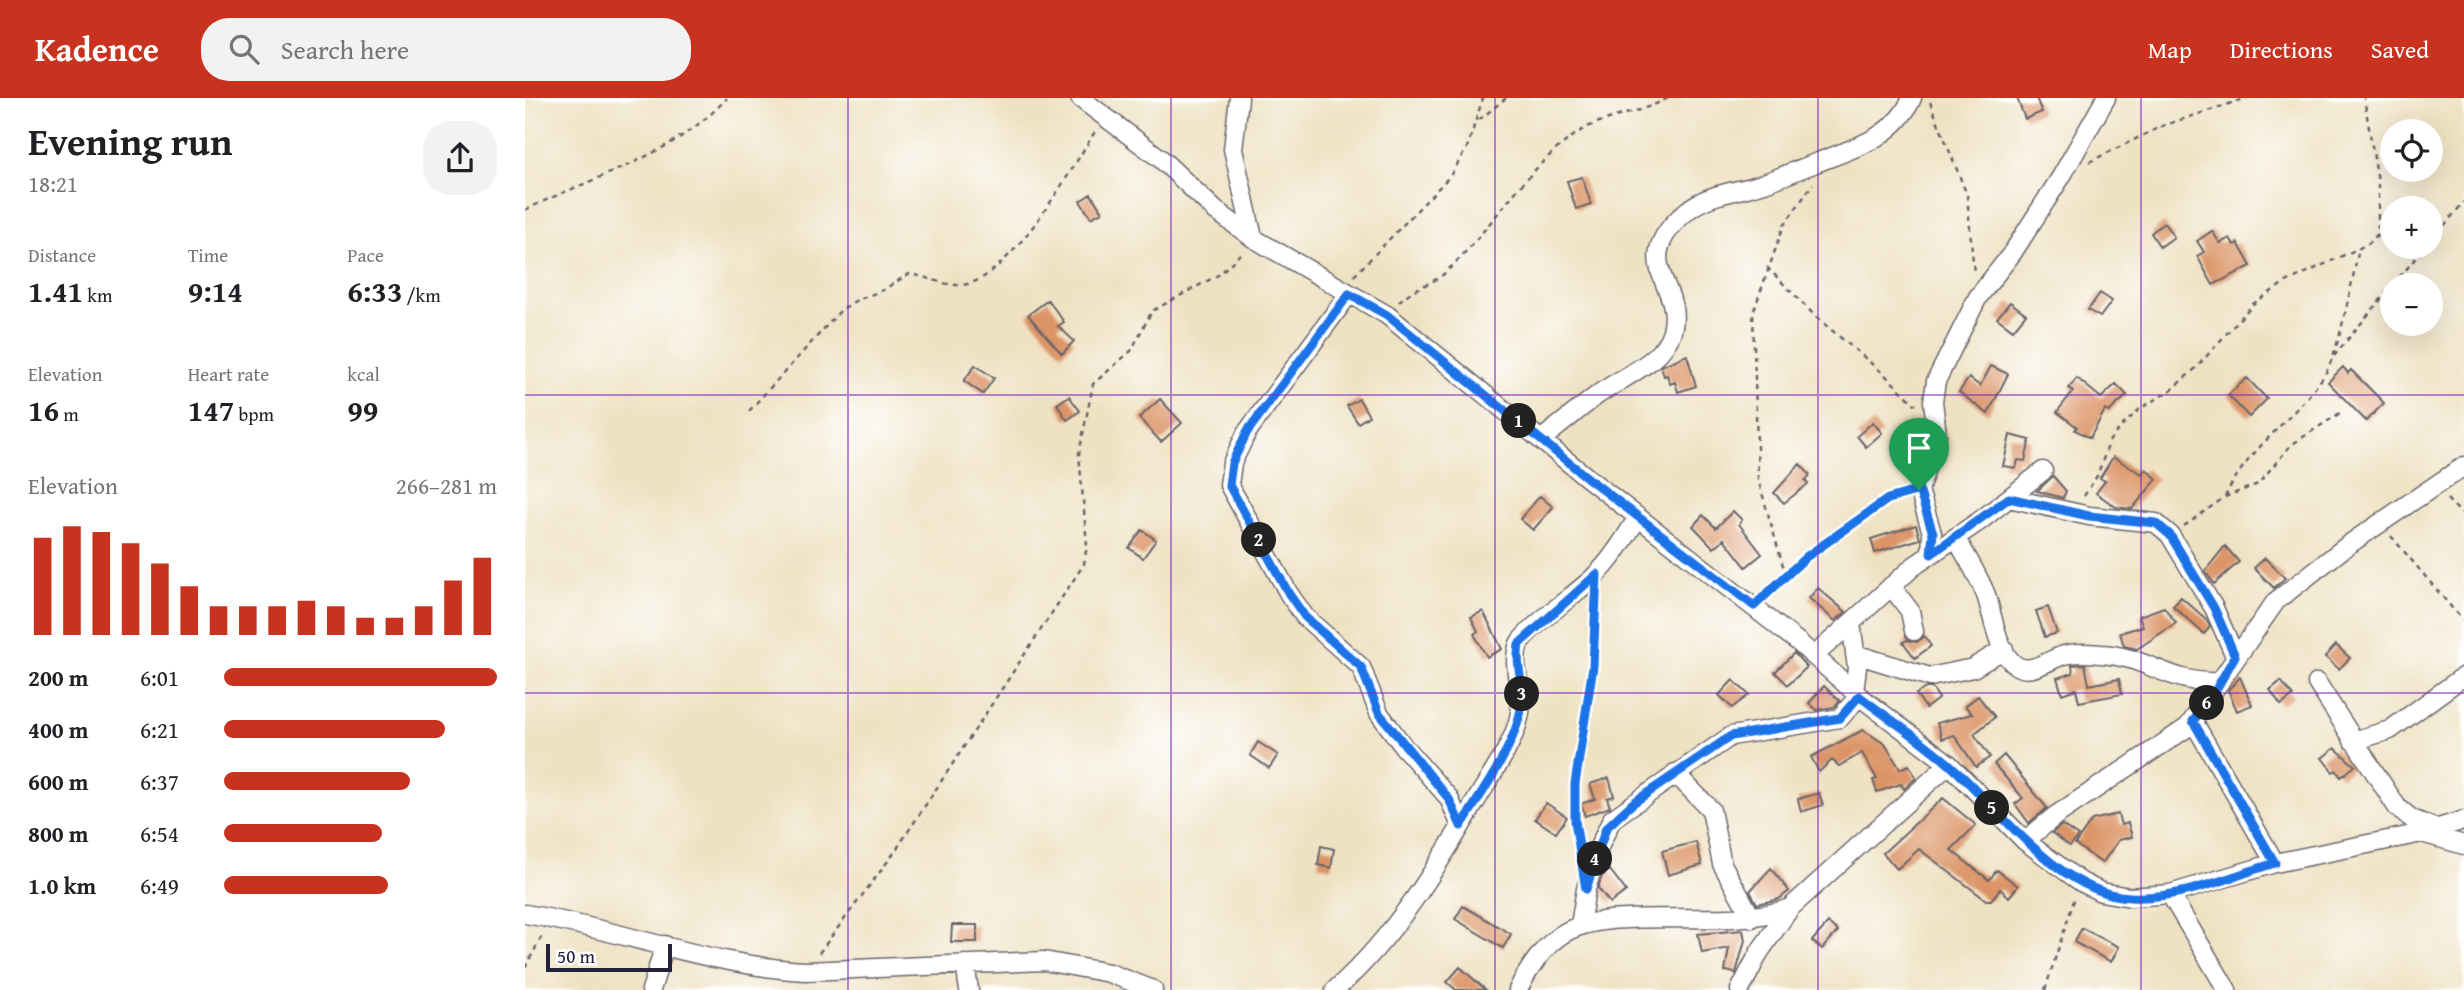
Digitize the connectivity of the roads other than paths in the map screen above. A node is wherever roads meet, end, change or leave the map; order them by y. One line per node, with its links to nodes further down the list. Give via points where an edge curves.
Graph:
1 (1080, 98): 5 (street, via 1161,159 1215,210)
2 (1239, 98): 5 (street, via 1234,156)
3 (1912, 98): 7 (street, via 1893,124 1864,145 1703,201 1689,210 1659,248 1658,267 1673,311 1665,345)
4 (2106, 98): 13 (street, via 2013,252 1978,296 1937,381 1933,401 1937,426 1919,490 1933,533)
5 (1253, 238): 6 (street)
6 (1344, 292): 7 (street, via 1387,315); 30 (street, via 1247,432 1232,463 1229,485 1289,594 1305,617 1361,667 1379,713 1449,799)
7 (1542, 439): 11 (street)
8 (2464, 466): 20 (street, via 2276,601)
9 (2043, 471): 10 (street)
10 (2009, 498): 12 (street); 20 (street, via 2072,513 2156,523 2170,535 2214,608)
11 (1638, 517): 19 (street); 30 (street, via 1597,574 1519,644 1523,698 1519,720)
12 (1957, 538): 13 (street); 17 (street, via 1985,593)
13 (1931, 554): 14 (street)
14 (1891, 586): 15 (street); 16 (street, via 1910,611)
15 (1851, 623): 18 (street); 19 (street)
16 (1914, 631)
17 (2004, 649): 18 (street, via 1973,668 1930,677); 22 (street, via 2021,668 2069,654 2104,654 2133,659 2168,676)
18 (1855, 654): 24 (street)
19 (1814, 656): 24 (street)
20 (2235, 656): 22 (street)
21 (2464, 676): 26 (street, via 2390,730)
22 (2220, 682): 25 (street)
23 (2317, 683): 26 (street)
24 (1857, 694): 27 (street); 28 (street, via 1840,718 1731,736)
25 (2193, 721): 32 (street); 34 (street)
26 (2353, 741): 31 (street, via 2397,807)
27 (1949, 764): 32 (street); 36 (street)
28 (1675, 774): 38 (street, via 1711,810 1722,864); 39 (street, via 1612,819 1586,889)
29 (2464, 820): 31 (street)
30 (1461, 826): 45 (street, via 1375,952)
31 (2430, 831): 33 (street); 34 (street)
32 (2025, 841): 35 (street, via 2101,892 2130,897)
33 (2464, 845)
34 (2275, 863): 35 (street)
35 (2170, 894): 48 (street)
36 (1790, 908): 38 (street); 47 (street)
37 (525, 914): 40 (street)
38 (1752, 918): 39 (street, via 1615,920)
39 (1580, 925): 46 (street, via 1559,935)
40 (665, 945): 41 (street, via 768,969); 42 (street)
41 (965, 964): 43 (street); 44 (street, via 1044,961 1109,973)
42 (651, 990)
43 (969, 990)
44 (1153, 990)
45 (1335, 990)
46 (1518, 990)
47 (1740, 990)
48 (2228, 990)

